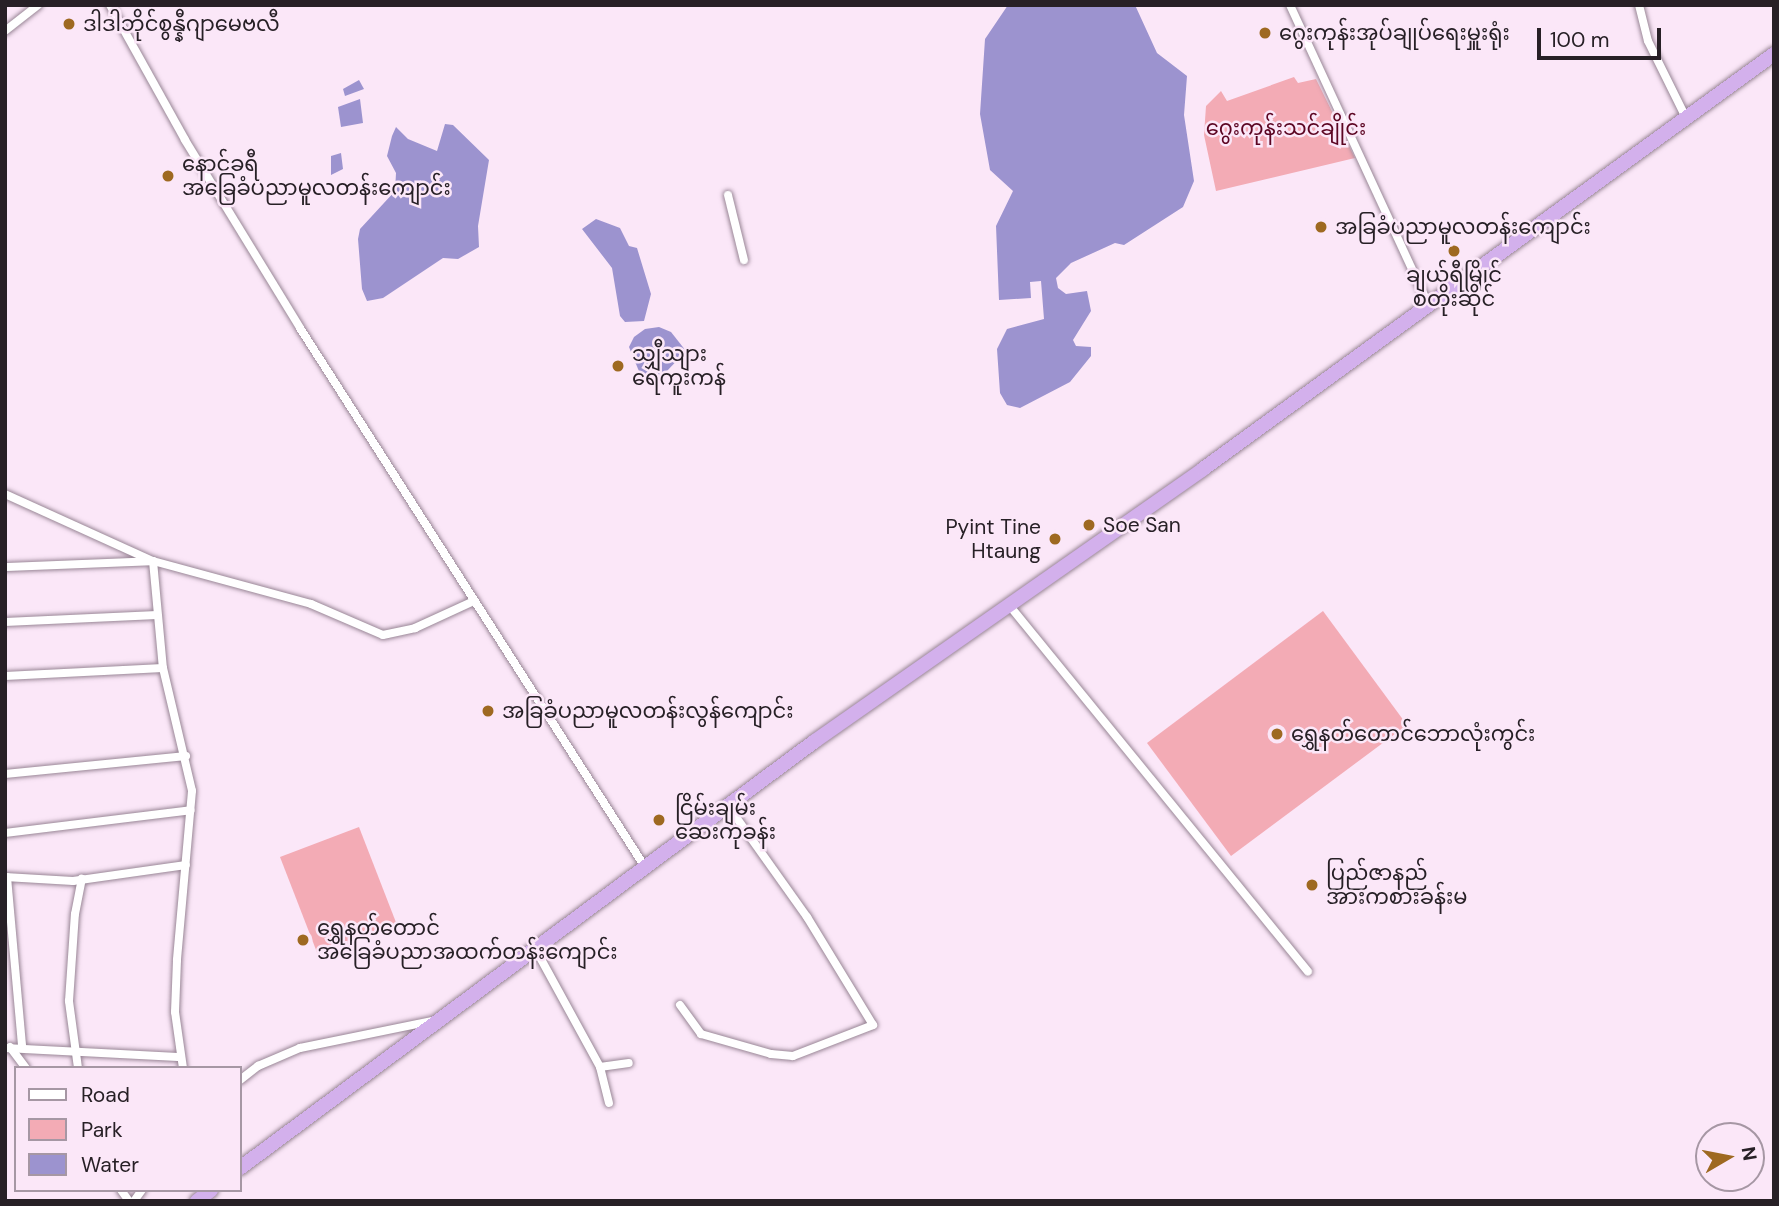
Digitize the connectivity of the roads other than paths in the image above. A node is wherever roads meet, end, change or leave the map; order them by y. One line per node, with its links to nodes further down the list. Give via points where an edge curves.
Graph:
1 (38, 5): 5 (street)
2 (110, 5): 14 (street, via 192,151)
3 (1290, 5): 10 (street)
4 (1639, 5): 7 (street, via 1648,41)
5 (5, 30)
6 (1773, 57): 7 (highway)
7 (1686, 118): 10 (highway)
8 (728, 195): 9 (street)
9 (744, 260)
10 (1429, 303): 15 (highway)
11 (5, 494): 12 (street)
12 (153, 561): 13 (street); 14 (street, via 311,604 383,635 415,628); 16 (street)
13 (5, 567)
14 (474, 601): 26 (street)
15 (1009, 605): 22 (highway); 30 (street)
16 (157, 615): 17 (street); 18 (street)
17 (5, 622)
18 (163, 668): 19 (street); 20 (street)
19 (5, 676)
20 (186, 756): 21 (street); 23 (street)
21 (5, 774)
22 (727, 806): 26 (highway); 31 (street, via 807,917 873,1025 793,1056 771,1054 701,1034)
23 (191, 810): 24 (street); 25 (street)
24 (5, 833)
25 (186, 865): 28 (street); 36 (street, via 177,960)
26 (645, 867): 29 (highway)
27 (6, 877): 28 (street); 33 (street)
28 (82, 880): 35 (street, via 69,1001)
29 (536, 950): 32 (highway); 41 (street)
30 (1308, 972)
31 (680, 1005)
32 (438, 1020): 42 (street, via 300,1048 258,1066); 44 (highway)
33 (22, 1046): 34 (street); 35 (street)
34 (8, 1048): 38 (street)
35 (74, 1050): 36 (street); 39 (street)
36 (178, 1058): 40 (street)
37 (629, 1063): 41 (street)
38 (24, 1066)
39 (78, 1066)
40 (182, 1066)
41 (600, 1067): 43 (street)
42 (242, 1078)
43 (609, 1103)
44 (242, 1167)

